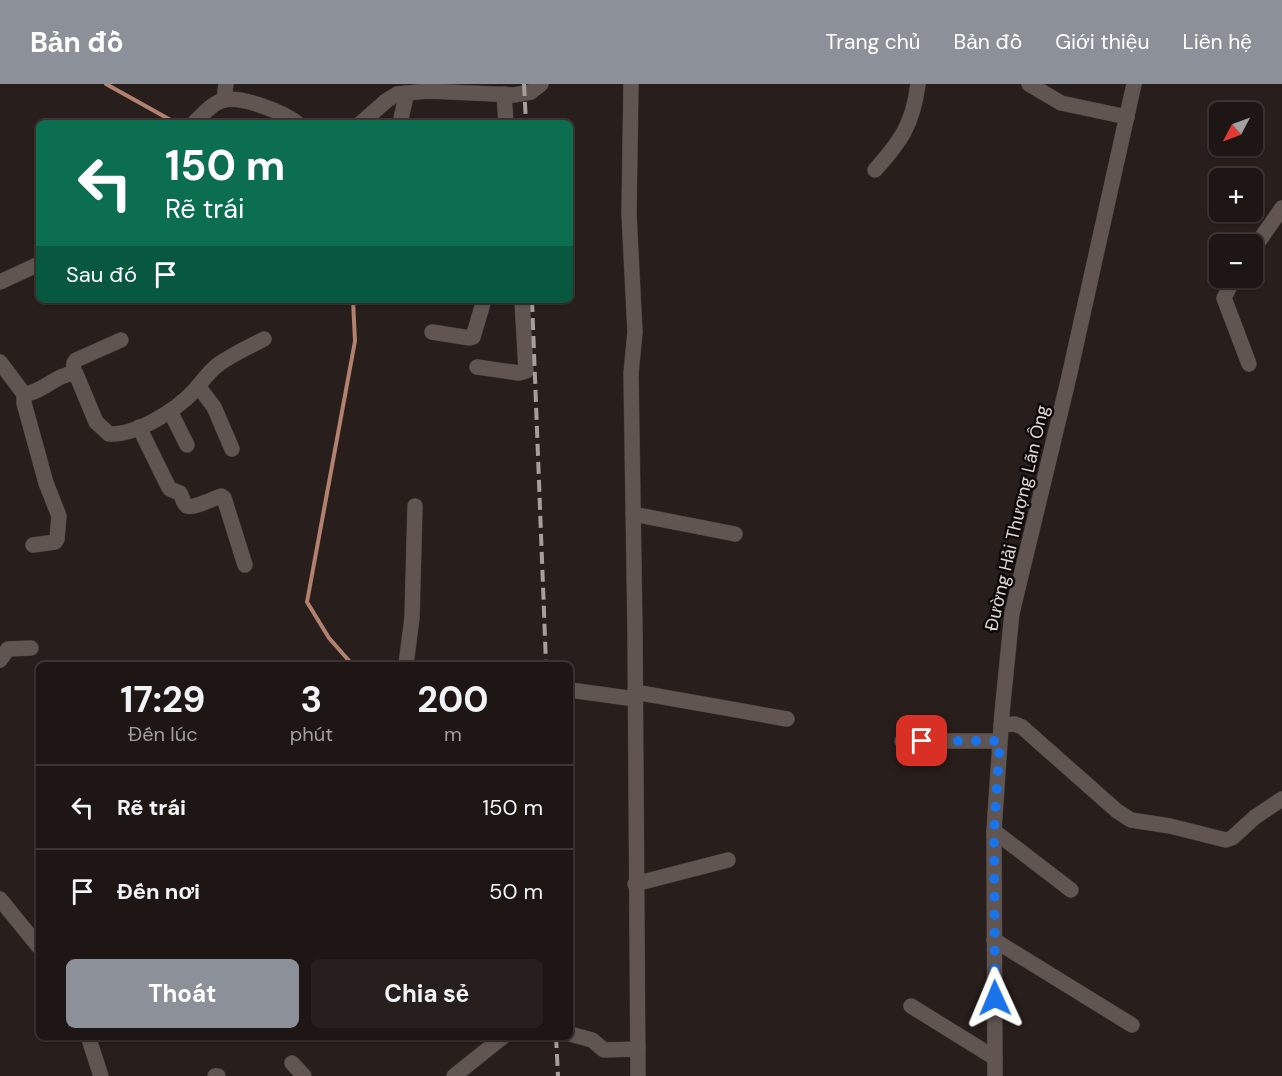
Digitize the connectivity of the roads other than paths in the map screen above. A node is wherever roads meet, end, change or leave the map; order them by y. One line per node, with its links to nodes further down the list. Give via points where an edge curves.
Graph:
1 (226, 84): 9 (street)
2 (541, 84): 8 (street, via 531,92)
3 (631, 84): 38 (street)
4 (918, 84): 16 (street, via 905,133)
5 (1029, 84): 10 (street, via 1061,103)
6 (1134, 84): 10 (street, Đường Hải Thượng Lãn Ông)
7 (405, 93): 8 (street); 13 (street, via 392,97); 14 (street)
8 (504, 94): 15 (street)
9 (224, 100): 11 (street); 12 (street, via 238,99)
10 (1127, 117): 48 (street, Đường Hải Thượng Lãn Ông, via 1013,604)
11 (197, 120)
12 (292, 120)
13 (365, 120)
14 (400, 120)
15 (506, 120)
16 (875, 170)
17 (1282, 208): 18 (street)
18 (1263, 235)
19 (36, 265): 20 (street)
20 (0, 282)
21 (1229, 288): 28 (street, via 1224,298)
22 (483, 303): 24 (street, via 473,337)
23 (522, 303): 29 (street, via 526,371 519,374)
24 (432, 332)
25 (264, 339): 31 (street, via 220,363)
26 (121, 340): 30 (street, via 76,360)
27 (0, 362): 32 (street)
28 (1249, 364)
29 (477, 367)
30 (73, 373): 32 (street); 34 (street, via 78,376 101,428 109,434 120,434)
31 (198, 386): 33 (street); 36 (street, via 214,407)
32 (24, 394): 40 (street, via 46,483 60,521 55,542)
33 (170, 411): 34 (street); 35 (street)
34 (139, 427): 41 (street, via 168,486 180,493 184,505 193,507 224,498)
35 (188, 445)
36 (232, 449)
37 (415, 507): 44 (street, via 412,618)
38 (633, 514): 39 (street); 46 (street)
39 (735, 534)
40 (33, 545)
41 (245, 565)
42 (31, 648): 43 (street, via 8,649)
43 (0, 660)
44 (406, 662)
45 (573, 690): 46 (street)
46 (635, 696): 47 (street); 54 (street)
47 (787, 719)
48 (1001, 724): 50 (street, Đường Hải Thượng Lãn Ông); 51 (street, via 1022,727 1131,820 1226,840)
49 (902, 741): 50 (street)
50 (1000, 741): 52 (street, Đường Hải Thượng Lãn Ông)
51 (1282, 799)
52 (994, 831): 55 (street); 59 (street, Đường Hải Thượng Lãn Ông)
53 (728, 860): 54 (street)
54 (635, 884): 65 (street)
55 (1071, 890)
56 (0, 900): 57 (street)
57 (5, 915): 58 (street)
58 (33, 927)
59 (994, 940): 61 (street); 66 (street, Đường Hải Thượng Lãn Ông)
60 (910, 1006): 66 (street)
61 (1132, 1025)
62 (573, 1035): 65 (street, via 592,1040 604,1050)
63 (89, 1040): 68 (street)
64 (499, 1040): 70 (street)
65 (638, 1049): 71 (street)
66 (996, 1058): 72 (street, Đường Hải Thượng Lãn Ông)
67 (292, 1063): 69 (street)
68 (101, 1076)
69 (304, 1076)
70 (454, 1076)
71 (638, 1076)
72 (995, 1076)

